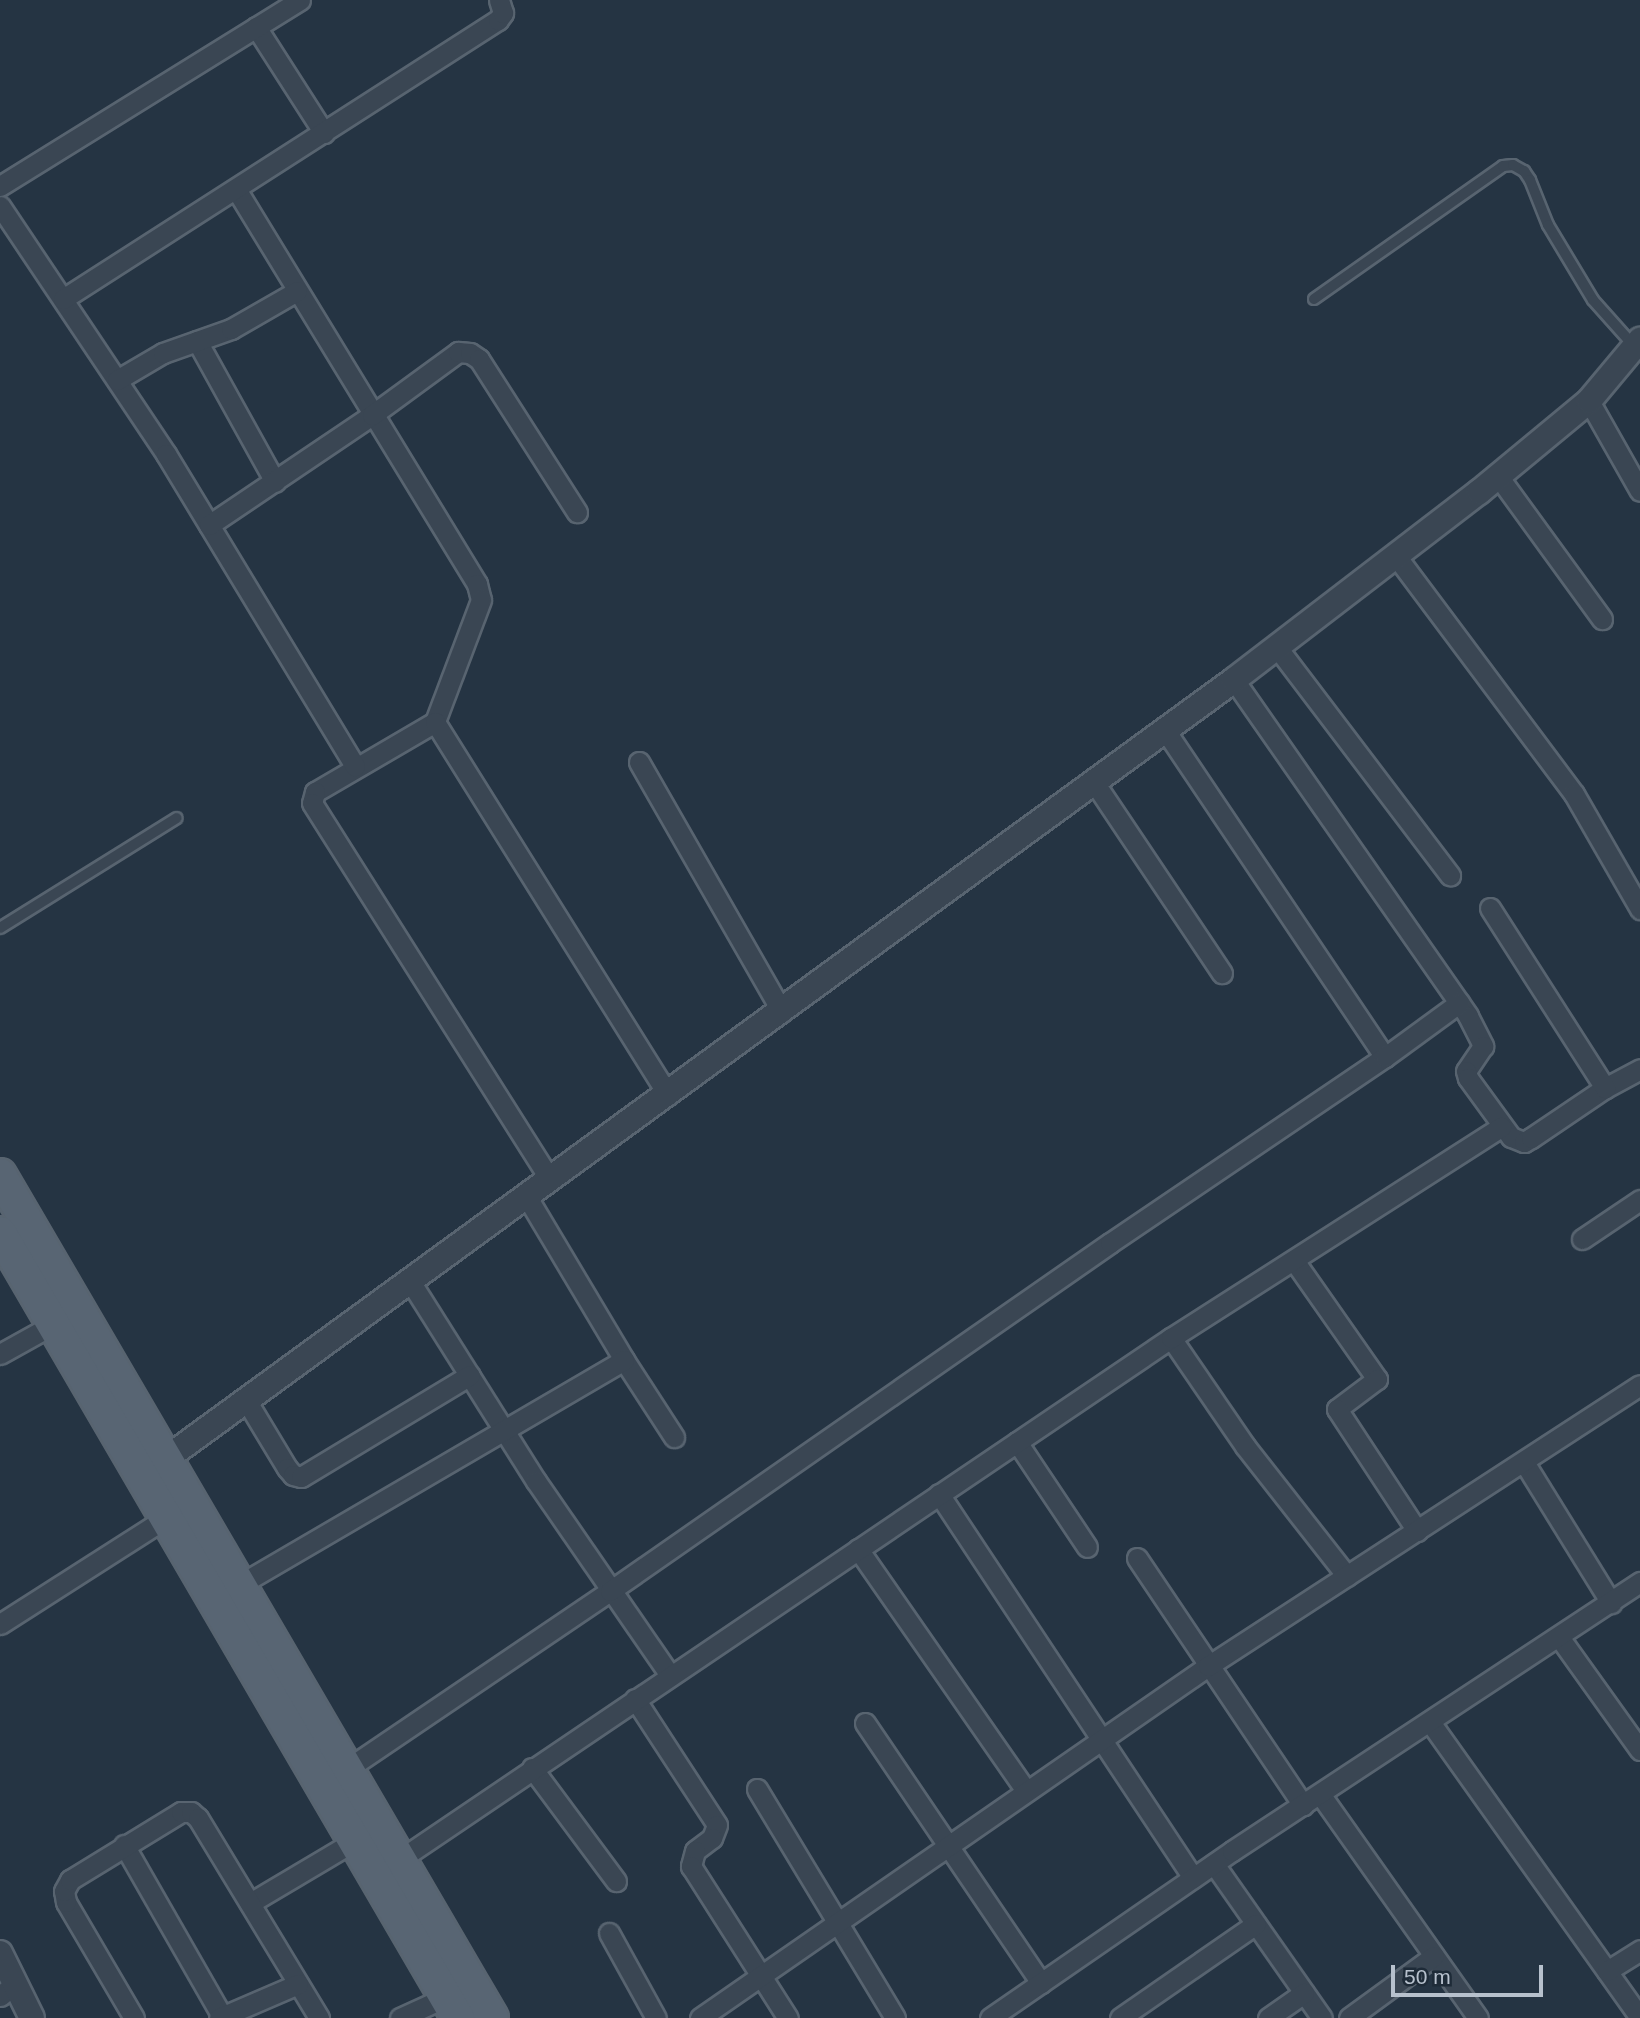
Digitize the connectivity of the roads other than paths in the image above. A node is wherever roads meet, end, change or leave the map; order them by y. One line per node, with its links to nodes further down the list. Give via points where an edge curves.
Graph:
1 (300, 0): 3 (street)
2 (499, 0): 4 (street, via 503,13 498,20)
3 (256, 27): 4 (street); 5 (street)
4 (324, 133): 6 (street)
5 (0, 186)
6 (236, 190): 8 (street); 9 (street)
7 (0, 206): 9 (street)
8 (297, 291): 11 (street, via 231,329); 15 (street)
9 (63, 299): 13 (street)
10 (1314, 299): 12 (lane, via 1503,166 1514,165 1530,180 1548,225 1592,300)
11 (197, 341): 13 (street, via 163,353); 17 (street)
12 (1637, 343): 14 (street)
13 (117, 380): 20 (street)
14 (1589, 401): 16 (street); 18 (street)
15 (372, 415): 17 (street); 19 (street, via 458,352 470,353 479,359); 25 (street, via 477,584 481,600)
16 (1498, 476): 21 (street); 22 (street)
17 (275, 482): 20 (street)
18 (1640, 491)
19 (577, 512)
20 (209, 525): 28 (street)
21 (1396, 556): 23 (street); 33 (street, via 1574,794)
22 (1602, 619)
23 (1276, 646): 24 (street); 31 (street)
24 (1234, 680): 26 (street); 36 (street)
25 (435, 722): 28 (street); 41 (street)
26 (1164, 730): 29 (street); 38 (street)
27 (639, 761): 37 (street)
28 (355, 766): 44 (street, via 315,792 312,803)
29 (1094, 782): 35 (street); 37 (street)
30 (177, 818): 34 (lane)
31 (1450, 875)
32 (1490, 908): 40 (street)
33 (1640, 909)
34 (0, 928)
35 (1222, 973)
36 (1459, 1003): 38 (street); 42 (street, via 1483,1046 1466,1071)
37 (782, 1012): 41 (street)
38 (1385, 1057): 72 (street)
39 (1640, 1069): 40 (street)
40 (1605, 1088): 42 (street, via 1524,1142)
41 (668, 1095): 44 (street)
42 (1501, 1127): 49 (street)
43 (0, 1175): 62 (main road)
44 (550, 1180): 45 (street)
45 (527, 1197): 50 (street); 54 (street)
46 (1640, 1200): 48 (street)
47 (0, 1233): 51 (main road)
48 (1582, 1239)
49 (1295, 1262): 52 (street); 65 (street, via 1377,1379 1337,1409)
50 (411, 1281): 55 (street); 57 (street)
51 (54, 1324): 53 (street); 62 (main road)
52 (1171, 1338): 60 (street); 69 (street, via 1245,1446)
53 (0, 1354)
54 (624, 1360): 58 (street); 59 (street)
55 (470, 1375): 57 (street, via 301,1477 287,1468); 58 (street)
56 (1640, 1385): 61 (street)
57 (246, 1400): 62 (street)
58 (505, 1430): 71 (street); 72 (street)
59 (674, 1437)
60 (1017, 1442): 63 (street); 66 (street)
61 (1524, 1462): 65 (street); 73 (street)
62 (154, 1467): 64 (main road); 71 (main road)
63 (939, 1494): 67 (street); 81 (street)
64 (167, 1517): 74 (street); 89 (main road)
65 (1417, 1531): 69 (street)
66 (1087, 1547)
67 (858, 1549): 77 (street); 86 (street)
68 (1138, 1558): 76 (street)
69 (1347, 1576): 76 (street)
70 (1640, 1582): 73 (street)
71 (239, 1585): 84 (main road)
72 (610, 1591): 77 (street); 84 (street)
73 (1611, 1602): 75 (street)
74 (0, 1624)
75 (1559, 1637): 79 (street); 82 (street)
76 (1208, 1666): 81 (street); 88 (street)
77 (670, 1675): 78 (street)
78 (635, 1699): 83 (street); 104 (street, via 717,1825 712,1838 695,1851 691,1866)
79 (1430, 1722): 87 (street); 103 (street)
80 (865, 1723): 91 (street)
81 (1103, 1738): 86 (street); 94 (street)
82 (1638, 1744)
83 (532, 1768): 92 (street); 95 (street)
84 (347, 1769): 92 (main road)
85 (757, 1789): 97 (street)
86 (1026, 1791): 91 (street)
87 (1320, 1794): 88 (street); 102 (street)
88 (1303, 1805): 93 (street)
89 (356, 1840): 96 (street); 109 (main road)
90 (124, 1845): 96 (street, via 181,1812 191,1812); 111 (street); 113 (street, via 70,1881 64,1891 66,1902)
91 (948, 1845): 97 (street); 105 (street)
92 (400, 1860): 116 (main road)
93 (1214, 1864): 94 (street); 98 (street)
94 (1193, 1878): 105 (street)
95 (616, 1881)
96 (250, 1903): 106 (street)
97 (836, 1923): 104 (street); 120 (street)
98 (1256, 1924): 108 (street); 121 (street)
99 (609, 1933): 117 (street)
100 (1640, 1951): 103 (street)
101 (0, 1953): 107 (street)
102 (1434, 1956): 124 (street); 125 (street)
103 (1607, 1971): 126 (street)
104 (763, 1974): 118 (street); 119 (street)
105 (1041, 1983): 110 (street)
106 (298, 1984): 111 (street); 114 (street)
107 (8, 1990): 112 (street)
108 (1304, 1993): 122 (street); 123 (street)
109 (452, 2008): 115 (street)
110 (999, 2015)
111 (220, 2017)
112 (32, 2018)
113 (134, 2018)
114 (319, 2018)
115 (400, 2018)
116 (492, 2018)
117 (656, 2018)
118 (699, 2018)
119 (788, 2018)
120 (895, 2018)
121 (1120, 2018)
122 (1268, 2018)
123 (1322, 2018)
124 (1349, 2018)
125 (1478, 2018)
126 (1640, 2018)

